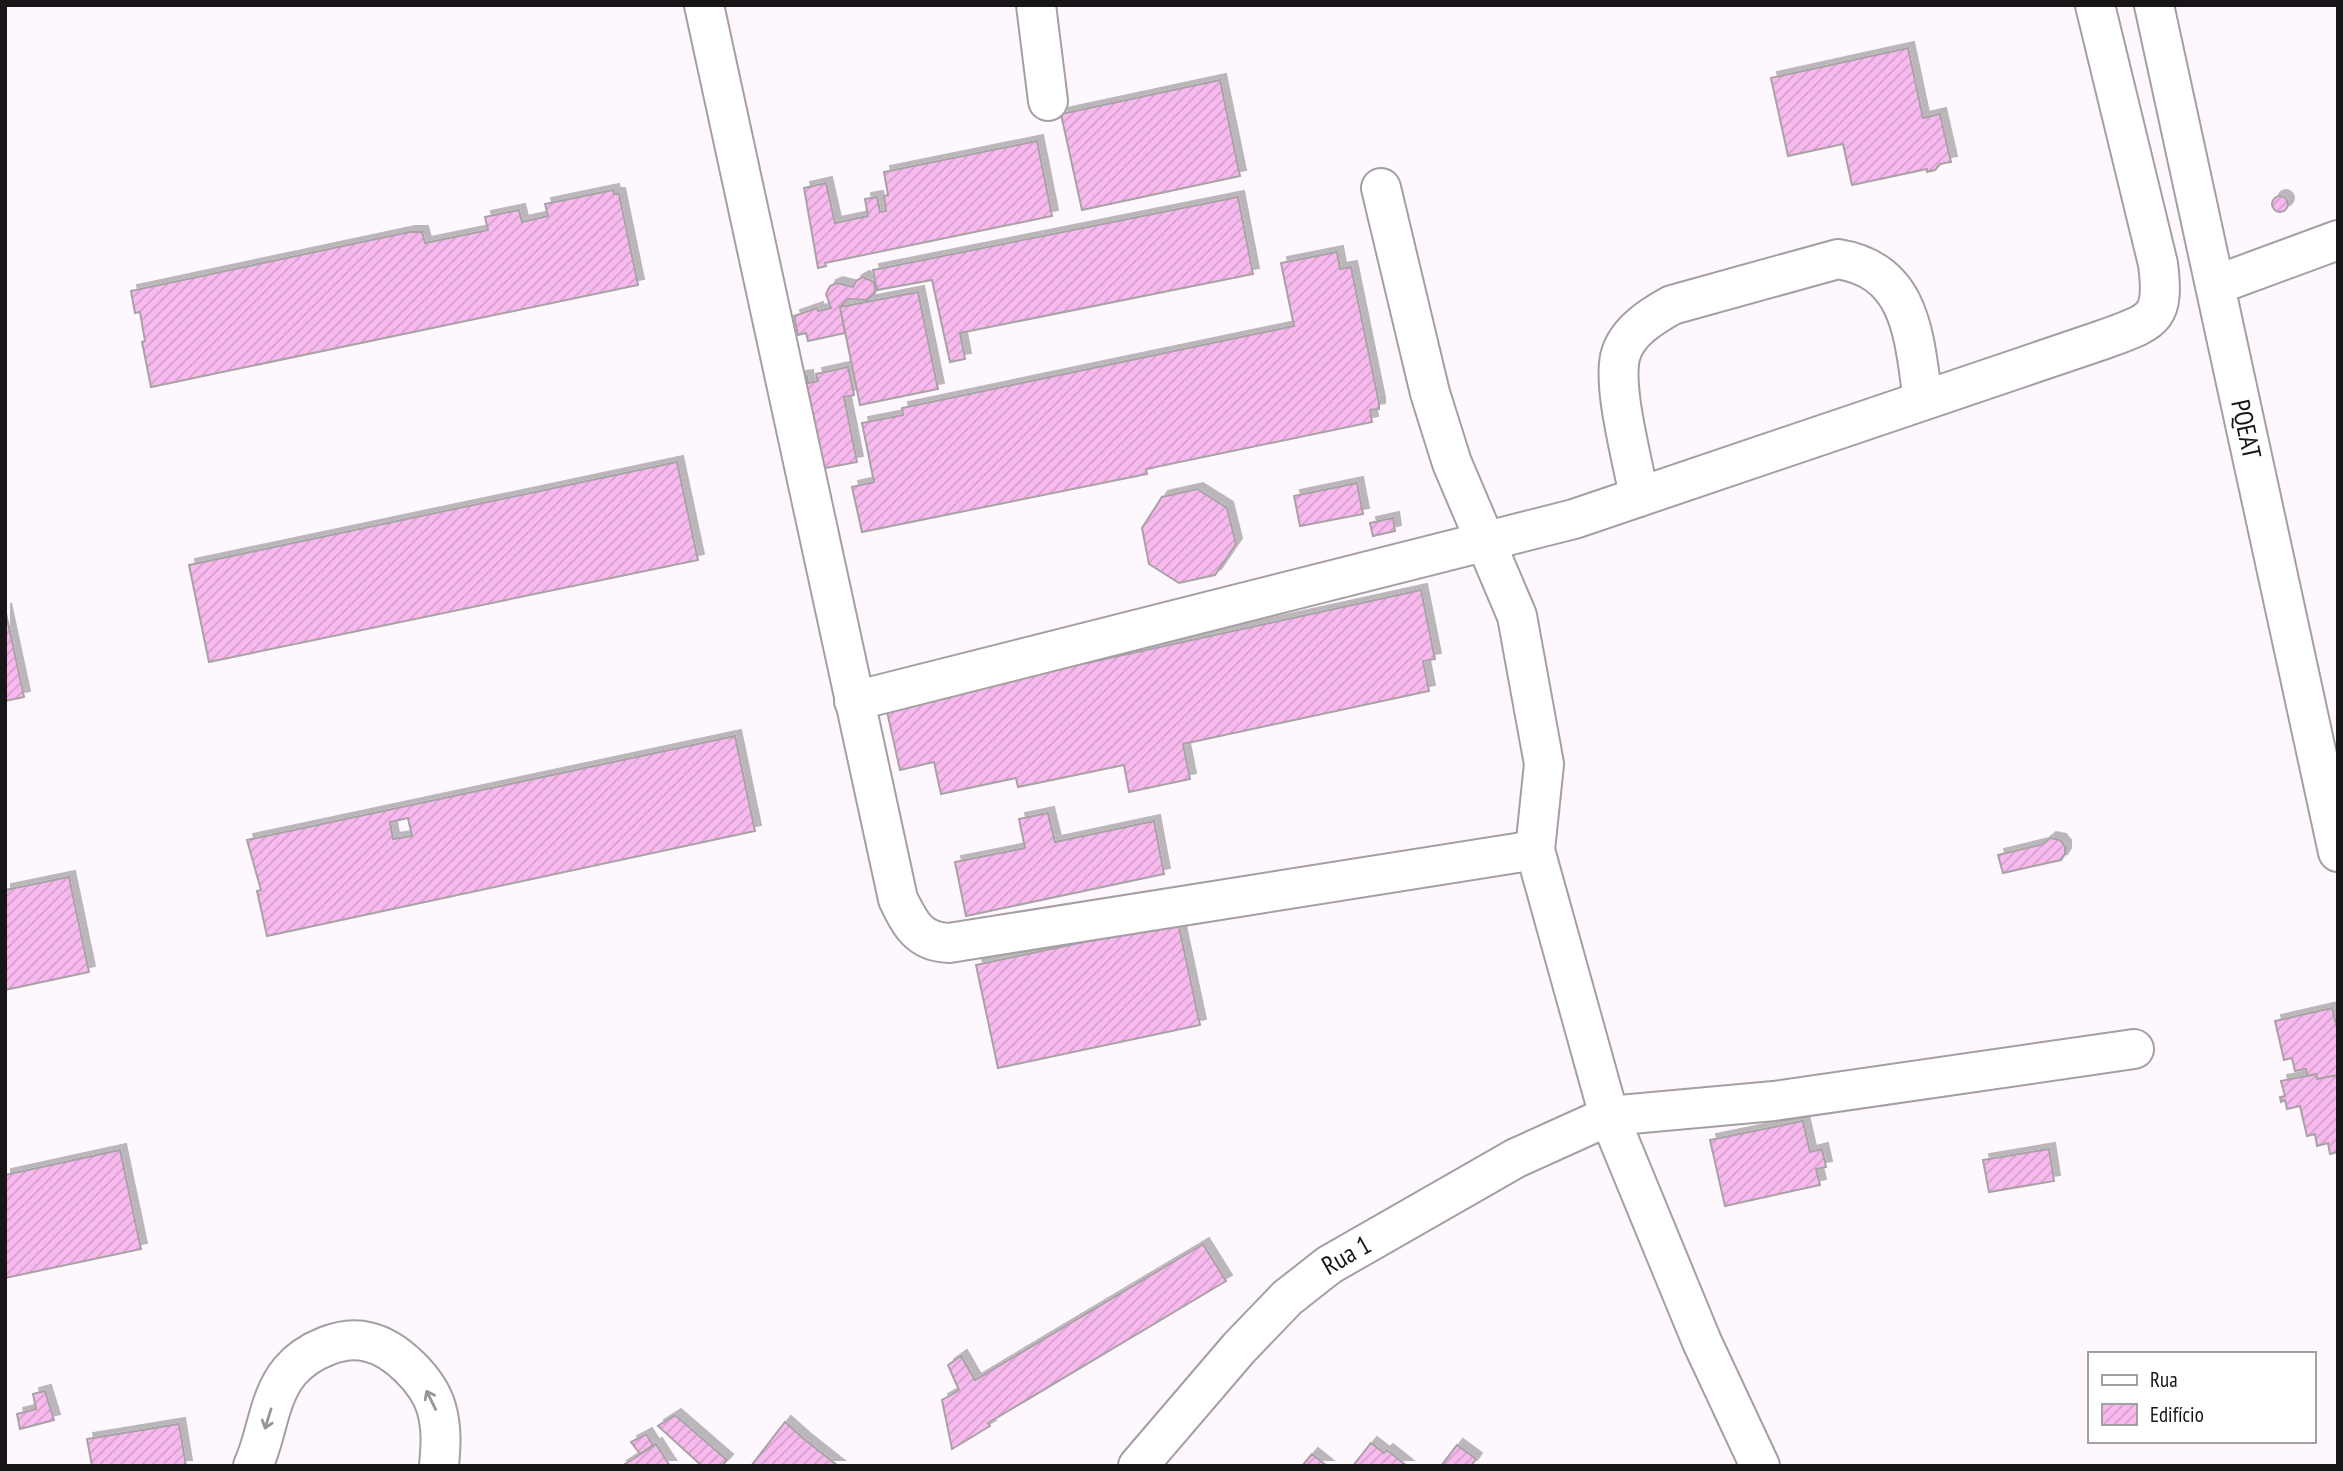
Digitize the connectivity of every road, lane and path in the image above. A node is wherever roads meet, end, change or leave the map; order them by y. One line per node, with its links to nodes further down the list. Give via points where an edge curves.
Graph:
1 (704, 5): 12 (street)
2 (1036, 5): 5 (street)
3 (2095, 5): 9 (street, via 2158,264 2162,297 2158,308 2147,321 2123,332)
4 (2154, 5): 8 (street, PQEAT)
5 (1048, 101)
6 (1381, 188): 11 (street, via 1430,393)
7 (2338, 240): 8 (street)
8 (2216, 285): 14 (street, PQEAT)
9 (1923, 400): 10 (street); 10 (street, via 1905,309 1894,289 1860,263 1838,259 1672,305 1650,317 1620,355 1619,378)
10 (1639, 497): 11 (street)
11 (1484, 542): 12 (street); 13 (street, via 1517,617 1544,764)
12 (854, 701): 13 (street, via 898,899 909,924 936,942)
13 (1535, 850): 16 (street)
14 (2338, 852)
15 (2134, 1049): 16 (street, Rua 1, via 1774,1101)
16 (1609, 1116): 19 (street, Rua 1, via 1516,1158 1329,1265 1287,1298 1239,1348); 20 (street, via 1702,1342)
17 (253, 1466): 18 (street, one-way to 17, via 442,1439 436,1405 420,1379 397,1357 368,1342 341,1342 314,1351 290,1371 271,1409)
18 (439, 1466)
19 (1138, 1466)
20 (1760, 1466)

